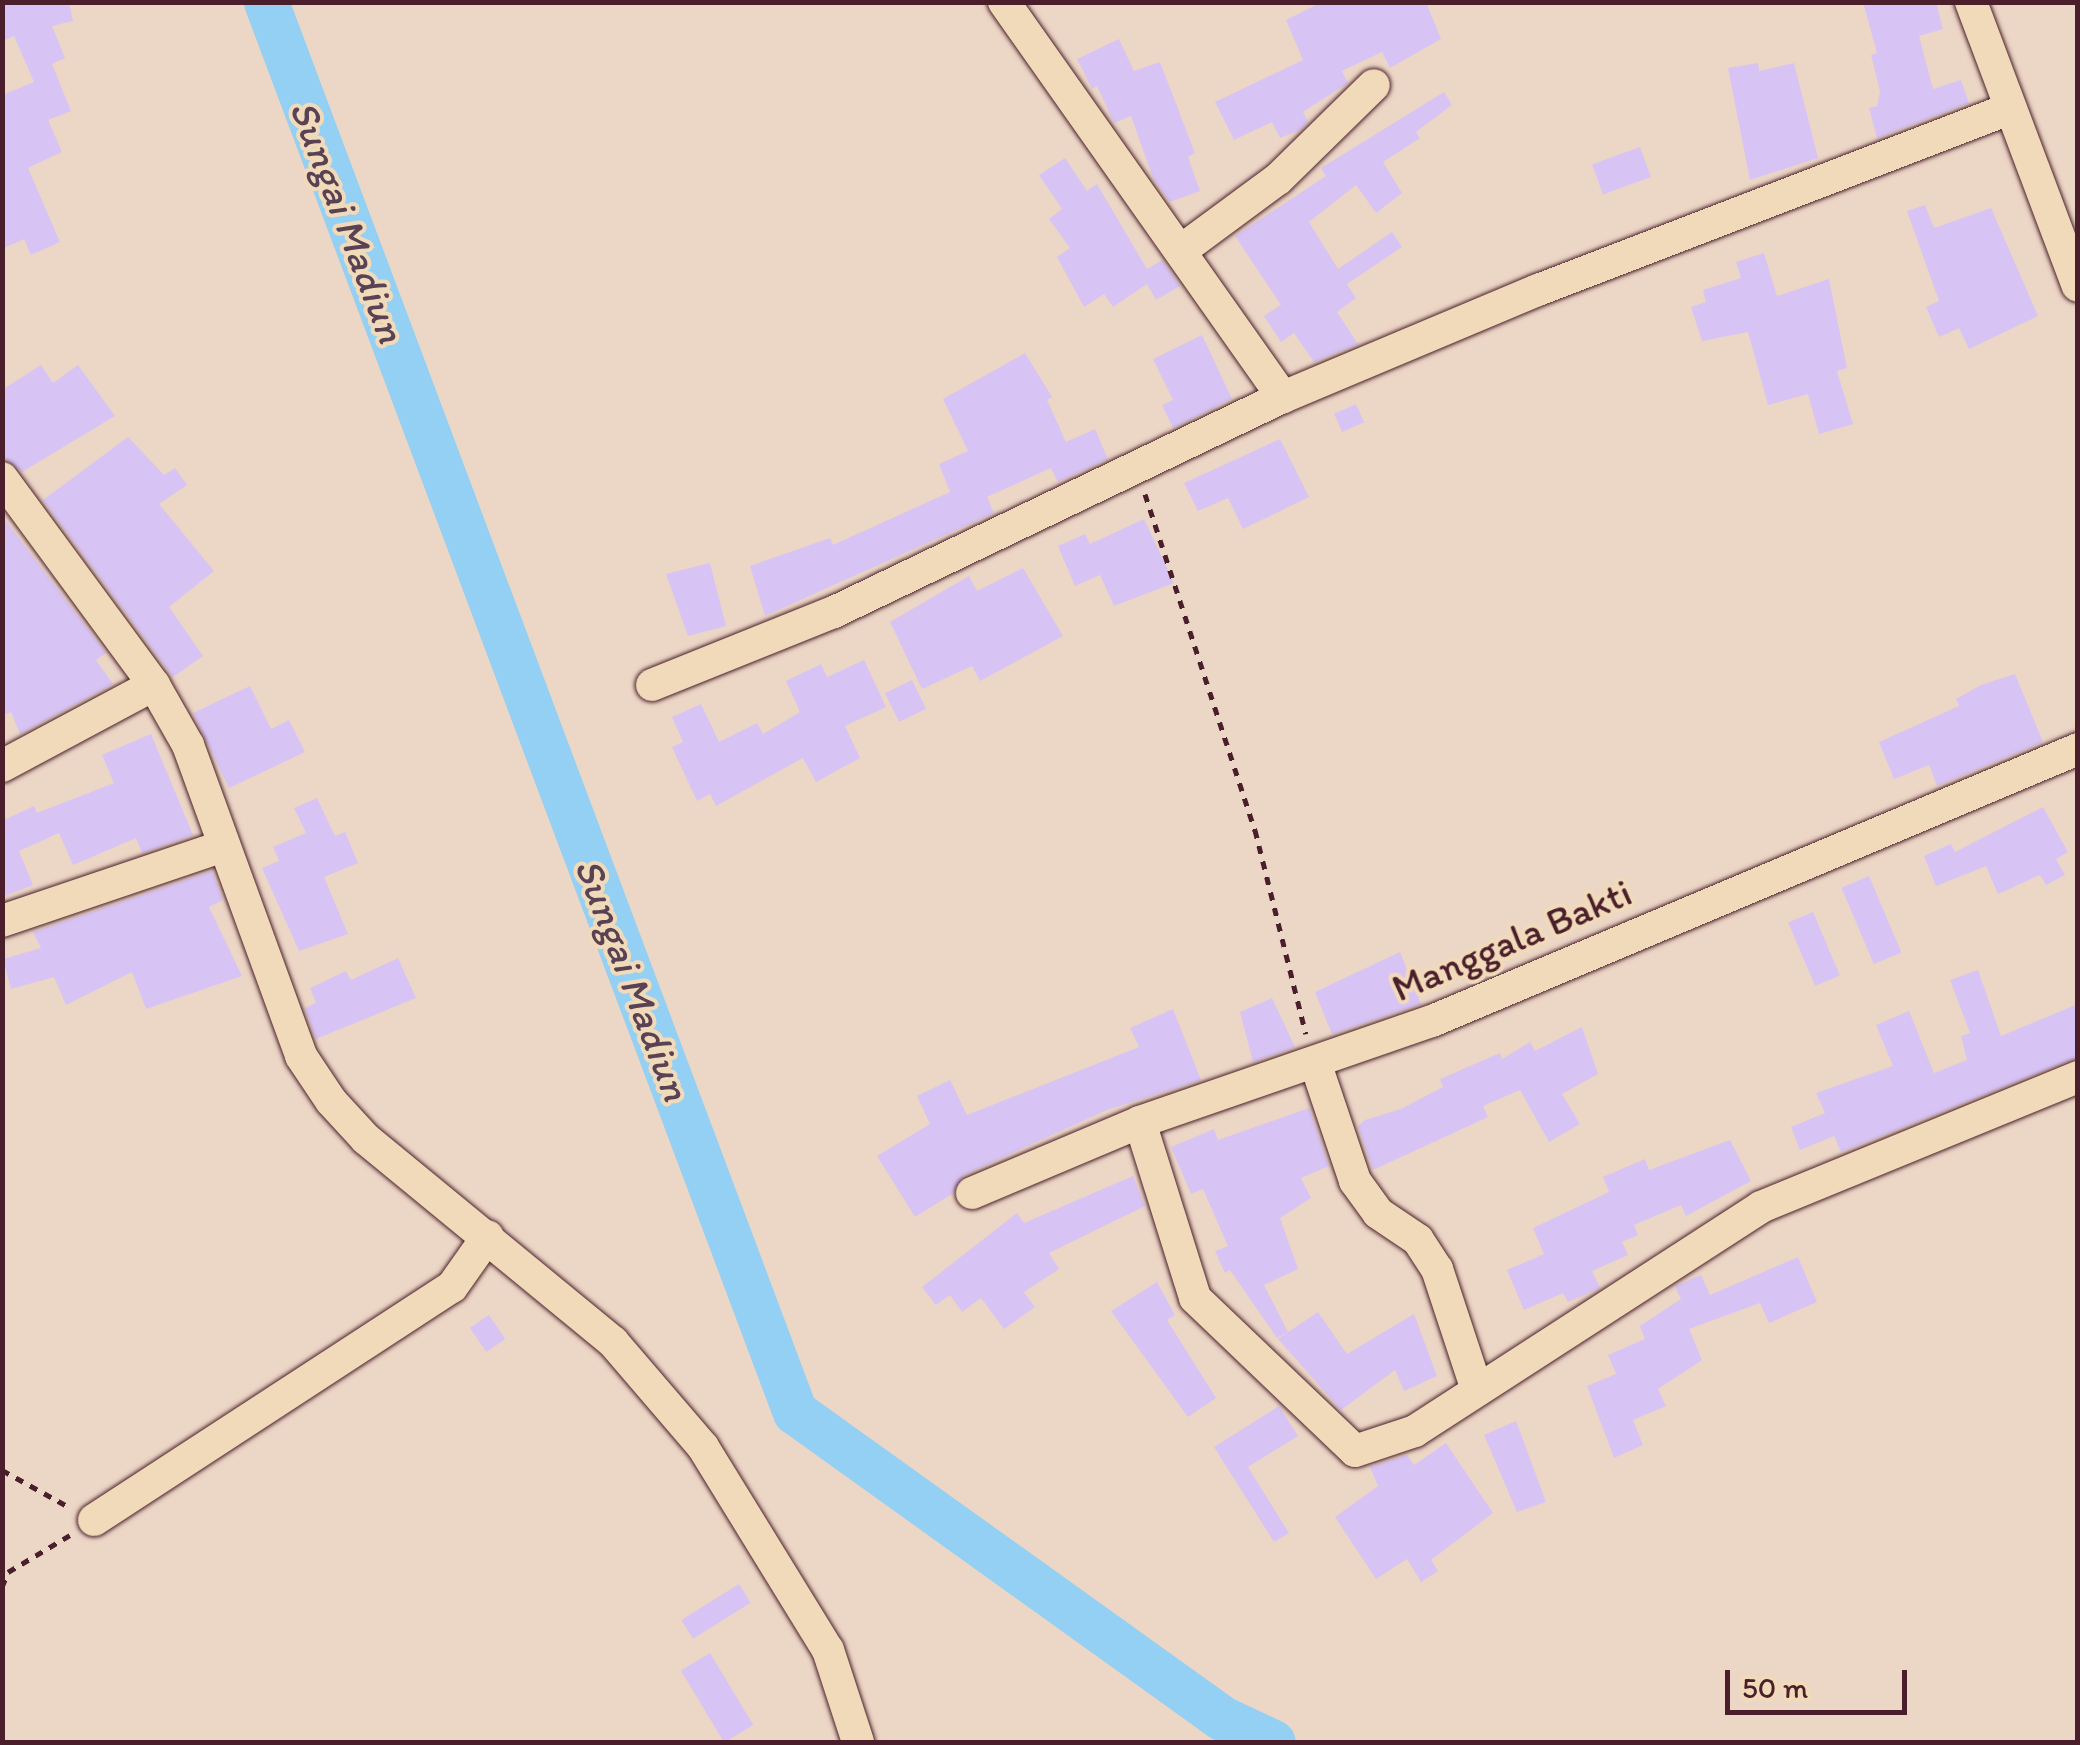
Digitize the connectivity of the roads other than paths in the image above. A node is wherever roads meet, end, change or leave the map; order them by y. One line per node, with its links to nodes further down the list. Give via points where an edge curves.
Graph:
1 (1004, 2): 5 (street)
2 (1971, 2): 4 (street)
3 (1374, 85): 5 (street, via 1278,179)
4 (2009, 109): 6 (street); 7 (street)
5 (1183, 249): 7 (street)
6 (2078, 286)
7 (1284, 397): 10 (street, via 834,612)
8 (8, 498): 9 (street, via 76,574)
9 (154, 685): 12 (street); 13 (street, via 188,745)
10 (652, 686)
11 (2078, 748): 15 (street, Manggala Bakti, via 1432,1021)
12 (2, 766)
13 (223, 846): 14 (street); 19 (street, via 301,1056 330,1100 366,1138)
14 (2, 921)
15 (1315, 1062): 17 (street, Manggala Bakti); 20 (street, via 1356,1181 1378,1213 1418,1240 1438,1270)
16 (2078, 1077): 20 (street, via 1761,1207)
17 (1140, 1122): 18 (street, Manggala Bakti); 20 (street, via 1194,1298 1341,1442 1354,1451 1415,1432)
18 (972, 1193)
19 (488, 1236): 21 (street, via 452,1287); 22 (street, via 613,1342 703,1447 828,1650)
20 (1476, 1387)
21 (94, 1520)
22 (858, 1742)

